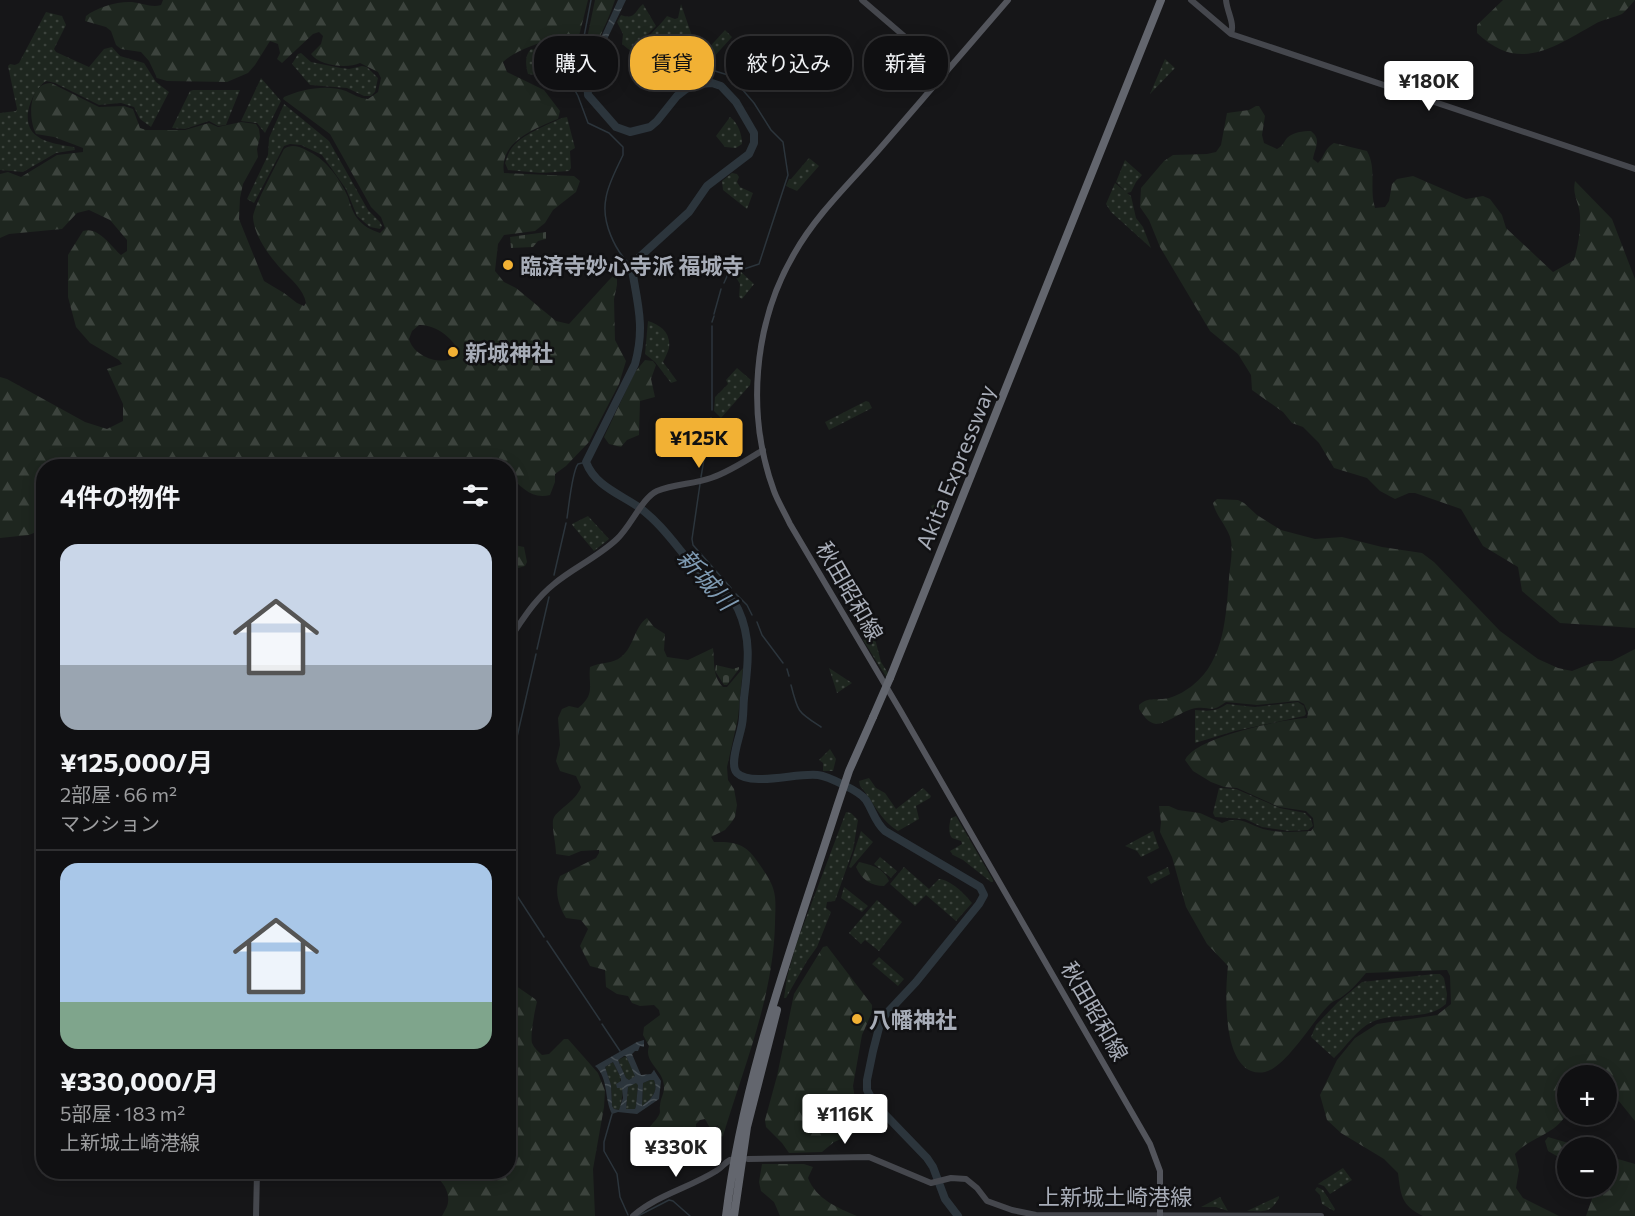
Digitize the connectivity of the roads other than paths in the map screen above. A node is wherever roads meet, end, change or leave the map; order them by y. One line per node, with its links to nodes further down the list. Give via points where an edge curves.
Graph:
1 (862, 0): 7 (street)
2 (1008, 0): 8 (main road, 秋田昭和線)
3 (1191, 0): 6 (street)
4 (1226, 0): 6 (street, via 1233,25)
5 (1160, 2): 13 (highway, Akita Expressway, bridge, via 890,678 849,771)
6 (1231, 34): 10 (street)
7 (904, 36)
8 (948, 70)
9 (930, 90): 11 (main road, 秋田昭和線, via 822,215 787,267 774,295 760,354 757,408)
10 (1635, 169)
11 (763, 450): 12 (street, via 713,478 658,491 646,499 616,540 541,596); 17 (main road, 秋田昭和線, via 774,492 790,524 1150,1144 1160,1172)
12 (516, 630)
13 (792, 950): 20 (highway, Akita Expressway, via 742,1115); 21 (highway, Akita Expressway, via 747,1127)
14 (748, 1159): 17 (street, 上新城土崎港線, via 870,1157 931,1184 961,1177 987,1201 1036,1215)
15 (730, 1160): 19 (street, via 719,1170 659,1198)
16 (257, 1179): 18 (street)
17 (1160, 1215): 22 (street, 上新城土崎港線)
18 (256, 1216)
19 (633, 1216)
20 (726, 1216)
21 (734, 1216)
22 (1321, 1216)

